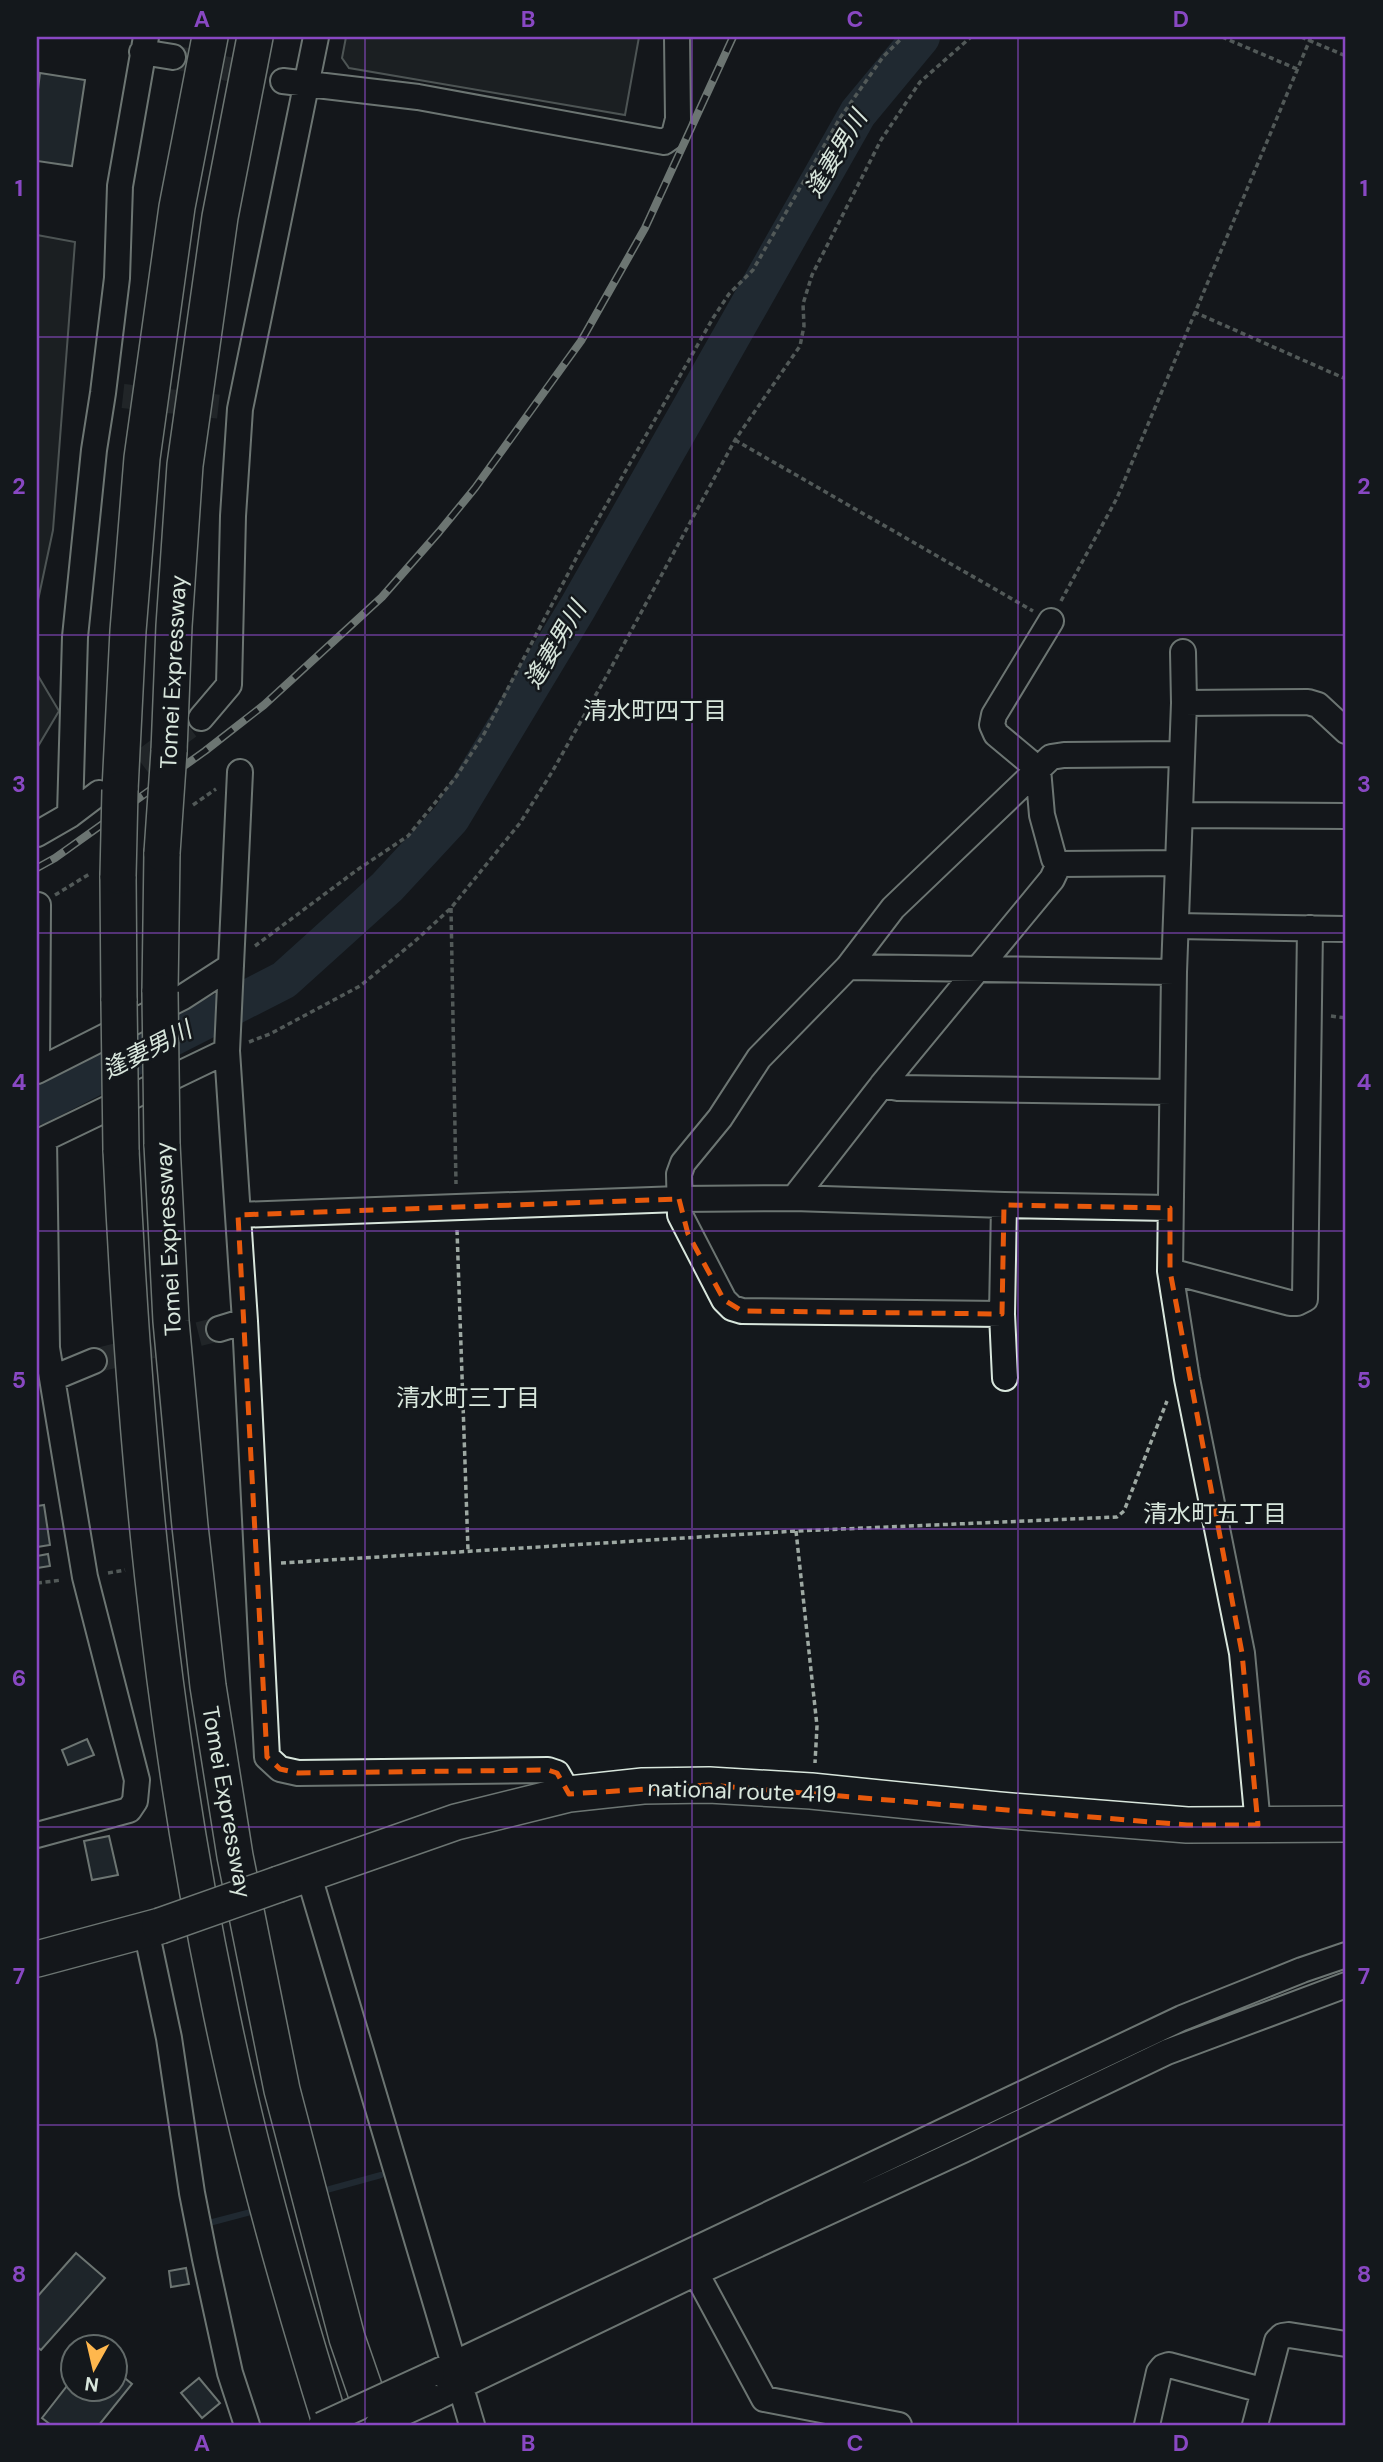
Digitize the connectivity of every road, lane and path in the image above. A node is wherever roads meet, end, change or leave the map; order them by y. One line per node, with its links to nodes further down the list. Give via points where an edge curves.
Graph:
1 (211, 37): 26 (highway, Tomei Expressway, via 177,206 142,458)
2 (256, 37): 77 (highway, Tomei Expressway, bridge, via 220,217 185,465 162,853 162,1144 171,1321 190,1526 208,1686 235,1856 282,2090 346,2339)
3 (316, 37): 14 (street)
4 (677, 37): 14 (street, via 678,119 674,135 664,142 418,97)
5 (903, 37): 40 (path, via 839,118 753,270 713,318 456,777 408,835 346,878)
6 (971, 37): 17 (path, via 920,82 881,140 812,275 803,304 800,346)
7 (1222, 37): 13 (path)
8 (1301, 37): 9 (path)
9 (1310, 38): 11 (path); 13 (path)
10 (144, 45): 12 (street); 27 (street, via 120,186 113,395 93,450 75,637)
11 (1346, 56)
12 (173, 57)
13 (1297, 69): 15 (path)
14 (294, 83): 21 (street, via 235,409 229,685)
15 (1194, 312): 16 (path); 18 (path, via 1117,498)
16 (1346, 379)
17 (735, 440): 18 (path); 41 (path, via 552,772 520,823 451,908 360,986 270,1034)
18 (1051, 621): 24 (street, via 992,725 996,734)
19 (1183, 652): 20 (street)
20 (1184, 702): 22 (street, via 1308,702 1318,705); 23 (street)
21 (201, 718)
22 (1346, 731)
23 (1181, 754): 24 (street, via 1064,755 1051,757); 28 (street)
24 (1038, 769): 32 (street, via 1042,815); 37 (street, via 893,908)
25 (240, 772): 40 (street)
26 (109, 792): 27 (street); 76 (highway, Tomei Expressway, bridge, via 118,876 121,1150 129,1327 167,1691 217,1996 269,2218)
27 (70, 815): 30 (street)
28 (1180, 815): 29 (street); 31 (street)
29 (1346, 816)
30 (37, 834)
31 (1178, 863): 32 (street); 34 (street)
32 (1059, 864): 38 (street, via 1052,879)
33 (38, 905): 40 (street, via 37,1071)
34 (1177, 926): 35 (street); 39 (street)
35 (1310, 928): 36 (street); 49 (street, via 1305,1299 1290,1303)
36 (1346, 929)
37 (848, 967): 38 (street); 45 (street, via 759,1058 720,1118 683,1163 678,1174)
38 (979, 968): 39 (street); 42 (street)
39 (1174, 972): 43 (street)
40 (232, 973): 41 (street)
41 (228, 1046): 48 (street); 54 (street, via 44,1139 47,1348)
42 (882, 1085): 43 (street); 44 (street)
43 (1172, 1092): 47 (street)
44 (794, 1198): 45 (street); 46 (street)
45 (679, 1199): 48 (street); 50 (street, via 688,1234 732,1308)
46 (1004, 1205): 47 (street); 50 (street)
47 (1170, 1208): 49 (street)
48 (238, 1215): 51 (street)
49 (1170, 1271): 56 (street)
50 (1002, 1314): 55 (street)
51 (245, 1321): 52 (street); 58 (street)
52 (219, 1329)
53 (94, 1361): 54 (street)
54 (53, 1378): 63 (street, via 85,1577 137,1780 129,1810)
55 (1005, 1378)
56 (1187, 1380): 57 (path, via 1170,1393 1124,1511 1117,1517); 62 (street, via 1242,1653)
57 (796, 1531): 58 (path); 59 (path, via 817,1726)
58 (256, 1564): 60 (street, via 267,1757 280,1769 298,1773 548,1770 556,1773)
59 (811, 1791): 60 (highway, national route 419, via 683,1785); 62 (highway, national route 419, via 1186,1825)
60 (569, 1794): 64 (highway, national route 419, via 456,1822)
61 (1346, 1824): 62 (highway, national route 419)
62 (1258, 1825)
63 (37, 1835)
64 (294, 1880): 65 (highway, national route 419, bridge); 71 (street)
65 (153, 1928): 67 (highway, national route 419); 74 (street, via 192,2193 230,2373)
66 (1346, 1955): 71 (street, via 1182,2018)
67 (37, 1959)
68 (1346, 1985): 69 (street, via 1167,2052)
69 (696, 2273): 71 (street); 79 (street, via 764,2399)
70 (1346, 2344): 73 (street, via 1282,2336)
71 (457, 2375): 72 (street); 78 (street)
72 (434, 2386): 75 (street, bridge); 77 (street, bridge)
73 (1262, 2390): 80 (street, via 1169,2365 1159,2372); 81 (street)
74 (247, 2425)
75 (321, 2425)
76 (331, 2425)
77 (377, 2425)
78 (472, 2425)
79 (898, 2425)
80 (1147, 2425)
81 (1255, 2425)

